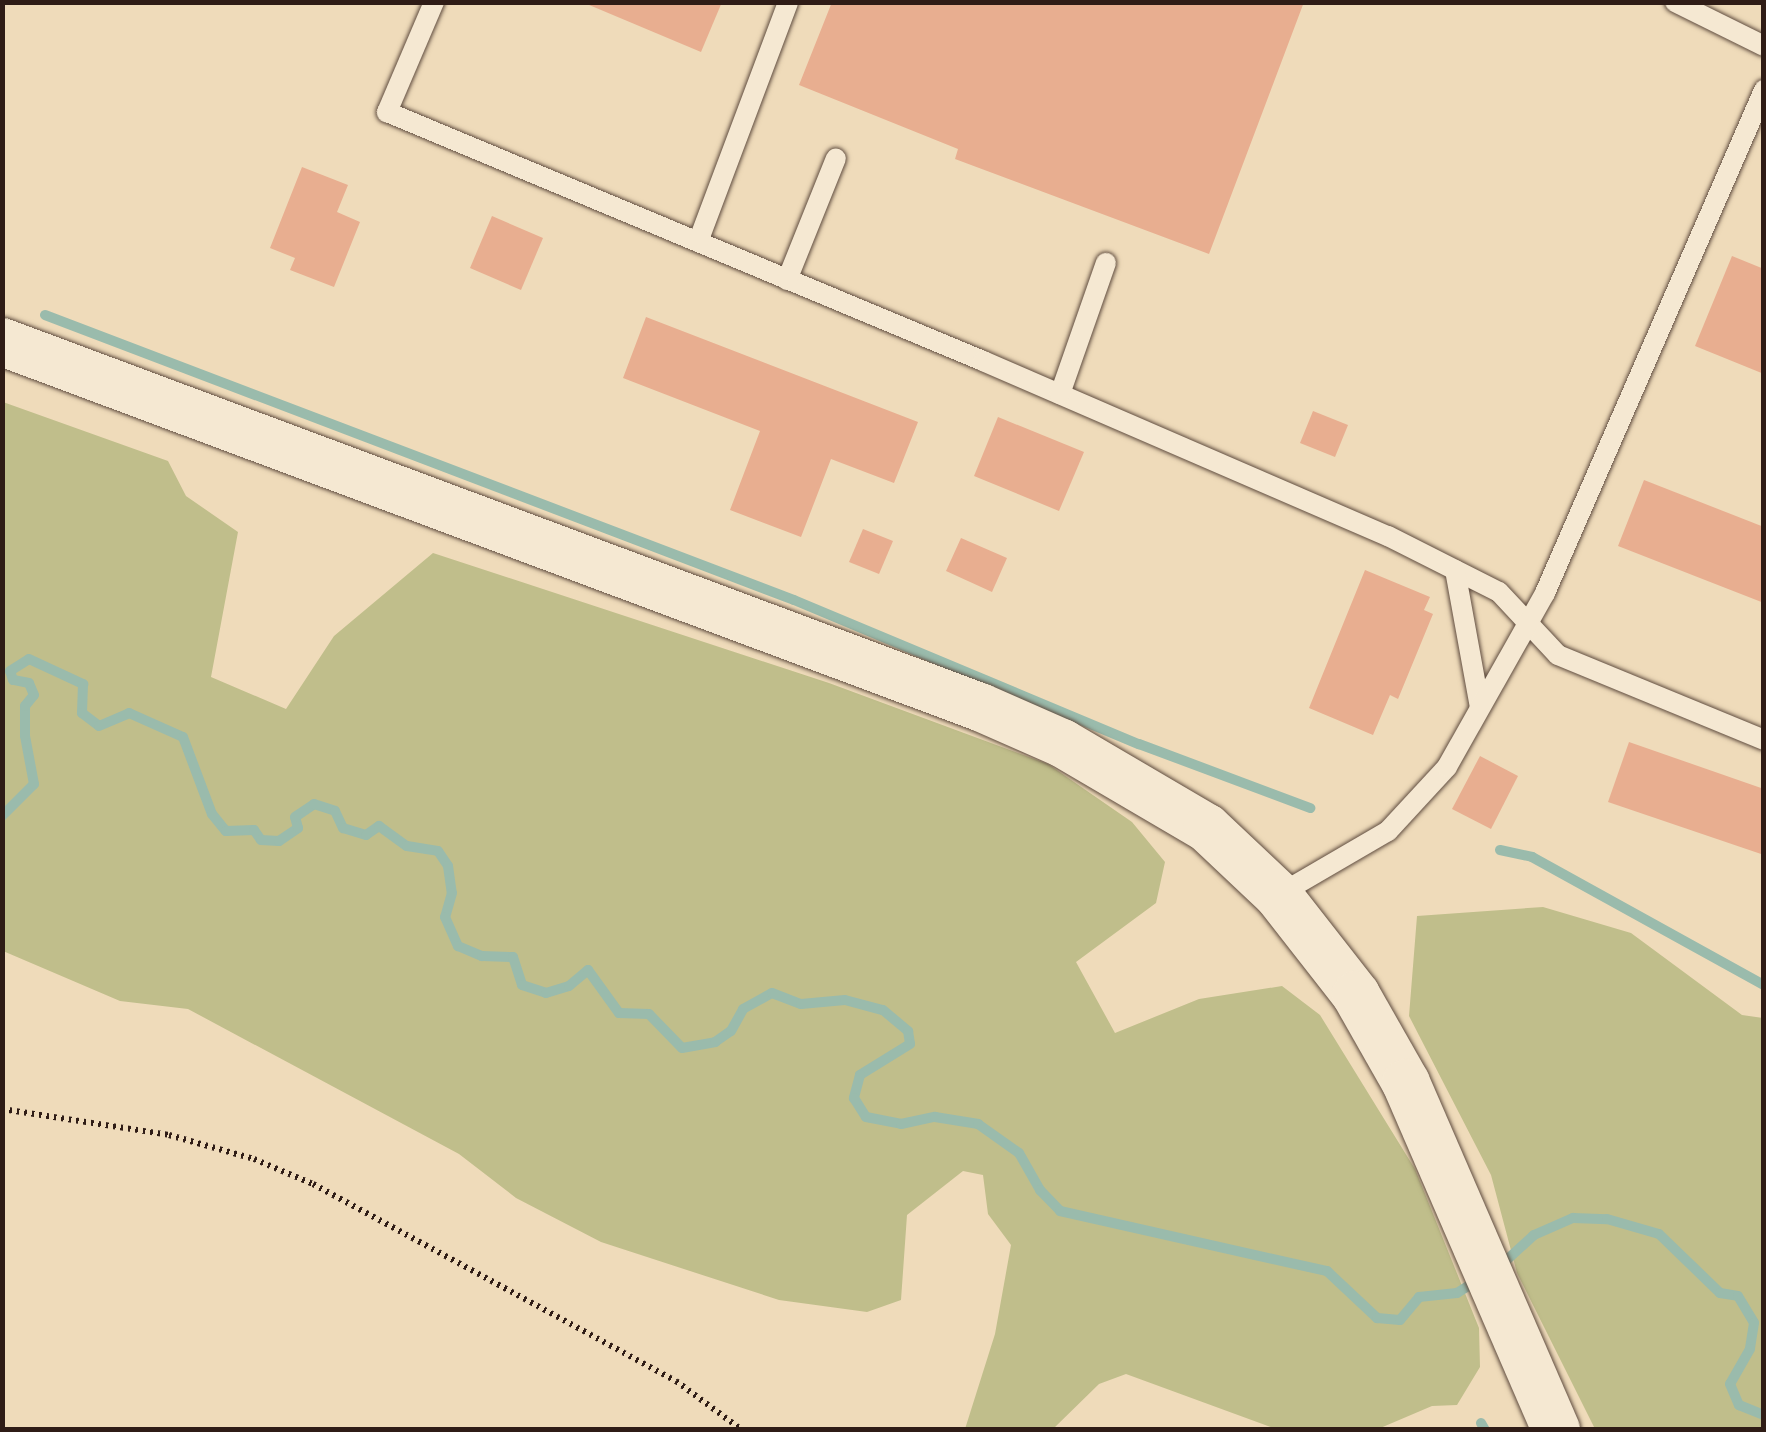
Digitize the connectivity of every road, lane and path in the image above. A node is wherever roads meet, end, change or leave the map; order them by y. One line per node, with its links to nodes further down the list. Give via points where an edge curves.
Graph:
1 (434, 2): 7 (lane, via 388,112)
2 (788, 2): 7 (lane)
3 (1674, 2): 4 (lane)
4 (1764, 46)
5 (1764, 90): 13 (lane)
6 (836, 158): 9 (lane)
7 (698, 242): 9 (lane)
8 (1106, 263): 11 (lane)
9 (787, 280): 11 (lane)
10 (2, 342): 16 (street, via 980,707 1140,785 1208,828)
11 (1060, 394): 12 (lane)
12 (1455, 570): 13 (lane, via 1499,592); 14 (lane)
13 (1528, 624): 14 (lane); 15 (lane, via 1558,655)
14 (1480, 707): 16 (lane, via 1446,766 1388,831)
15 (1764, 740)
16 (1278, 894): 19 (street, via 1356,995 1406,1083)
17 (2, 1109): 18 (path, via 168,1135 284,1172 676,1381)
18 (742, 1430)
19 (1556, 1430)

